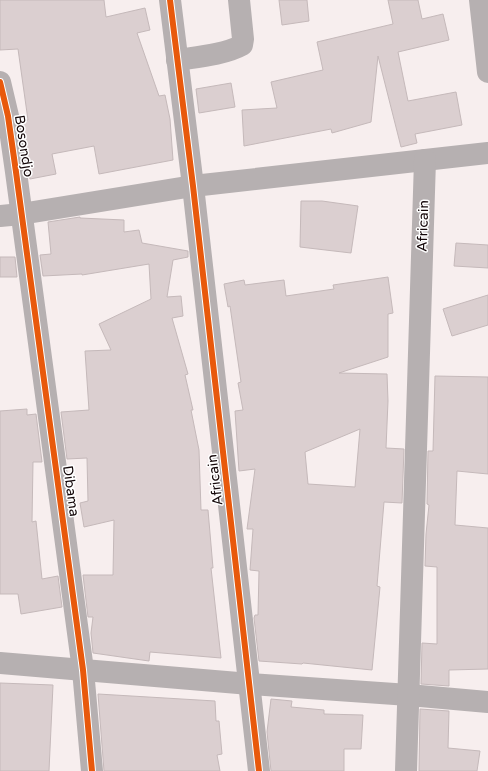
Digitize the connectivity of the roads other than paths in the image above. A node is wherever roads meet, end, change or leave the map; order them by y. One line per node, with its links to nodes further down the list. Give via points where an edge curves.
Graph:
1 (170, 0): 4 (street, Africain)
2 (238, 0): 4 (street, via 242,45 210,55)
3 (480, 0): 5 (street)
4 (177, 60): 9 (street, Africain)
5 (488, 72)
6 (0, 82): 10 (street, Bosondjo, via 8,116)
7 (488, 153): 8 (street)
8 (425, 160): 9 (street); 15 (street, Africain)
9 (193, 186): 10 (street); 14 (street, Africain)
10 (22, 214): 11 (street); 13 (street, Dibama)
11 (0, 216)
12 (0, 663): 13 (street)
13 (83, 670): 14 (street); 17 (street, Dibama)
14 (250, 684): 15 (street); 18 (street, Africain)
15 (409, 695): 16 (street); 19 (street, Africain)
16 (488, 702)
17 (92, 771)
18 (259, 771)
19 (406, 771)

